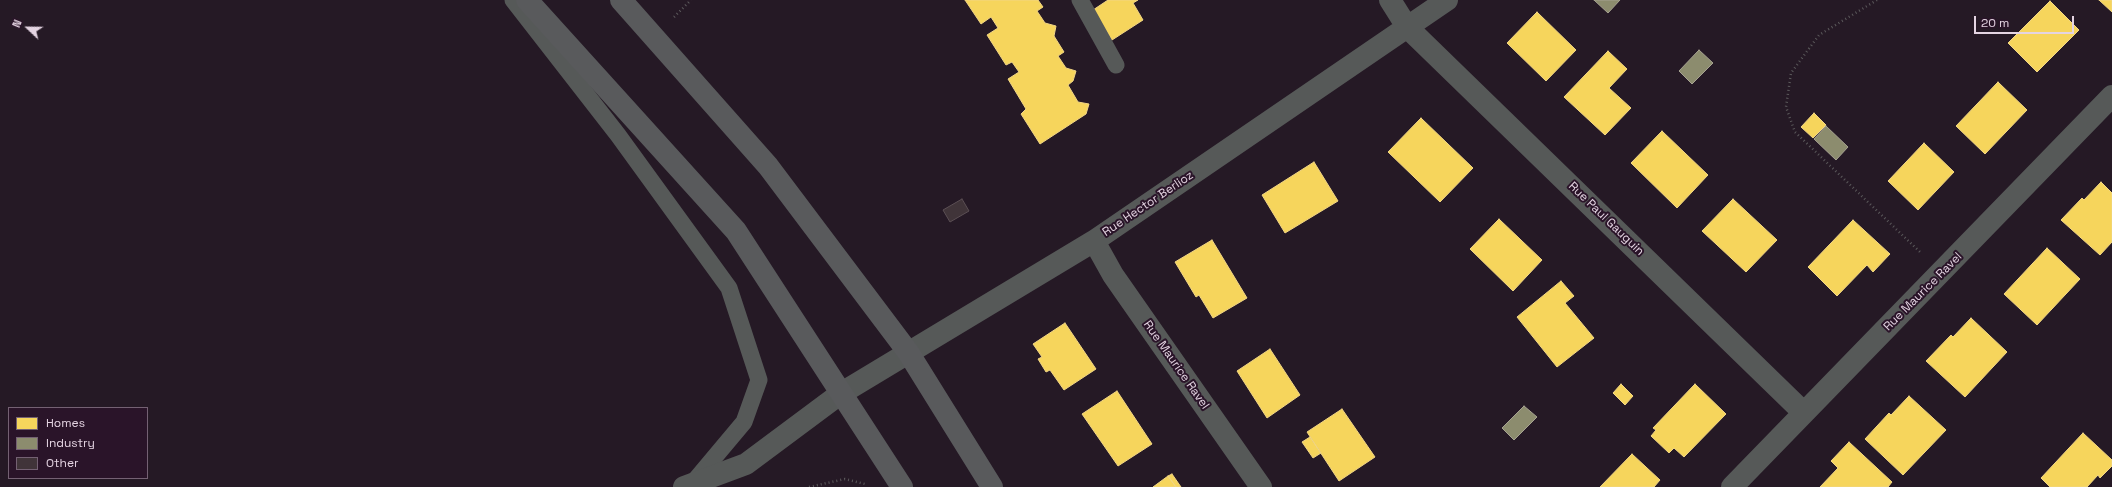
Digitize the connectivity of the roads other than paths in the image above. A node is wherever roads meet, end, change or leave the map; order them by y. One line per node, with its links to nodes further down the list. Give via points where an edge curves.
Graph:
1 (513, 0): 14 (lane, via 618,135 729,288 759,380 744,422)
2 (528, 0): 12 (main road, via 736,231)
3 (621, 0): 11 (main road, via 768,166)
4 (1080, 0): 8 (lane)
5 (1390, 0): 7 (street, Rue Paul Gauguin)
6 (1447, 0): 7 (street, Rue Hector Berlioz)
7 (1408, 27): 10 (street, Rue Hector Berlioz); 13 (street, Rue Paul Gauguin)
8 (1116, 65)
9 (2112, 96): 13 (street, Rue Maurice Ravel, via 1942,273)
10 (1094, 241): 11 (street, Rue Hector Berlioz); 17 (street, Rue Maurice Ravel, via 1113,275)
11 (908, 352): 12 (street, Rue Hector Berlioz); 16 (main road)
12 (840, 394): 14 (street, Rue Hector Berlioz, via 746,464); 15 (main road)
13 (1803, 412): 18 (street, Rue Maurice Ravel)
14 (688, 486)
15 (902, 487)
16 (992, 487)
17 (1261, 487)
18 (1732, 487)

